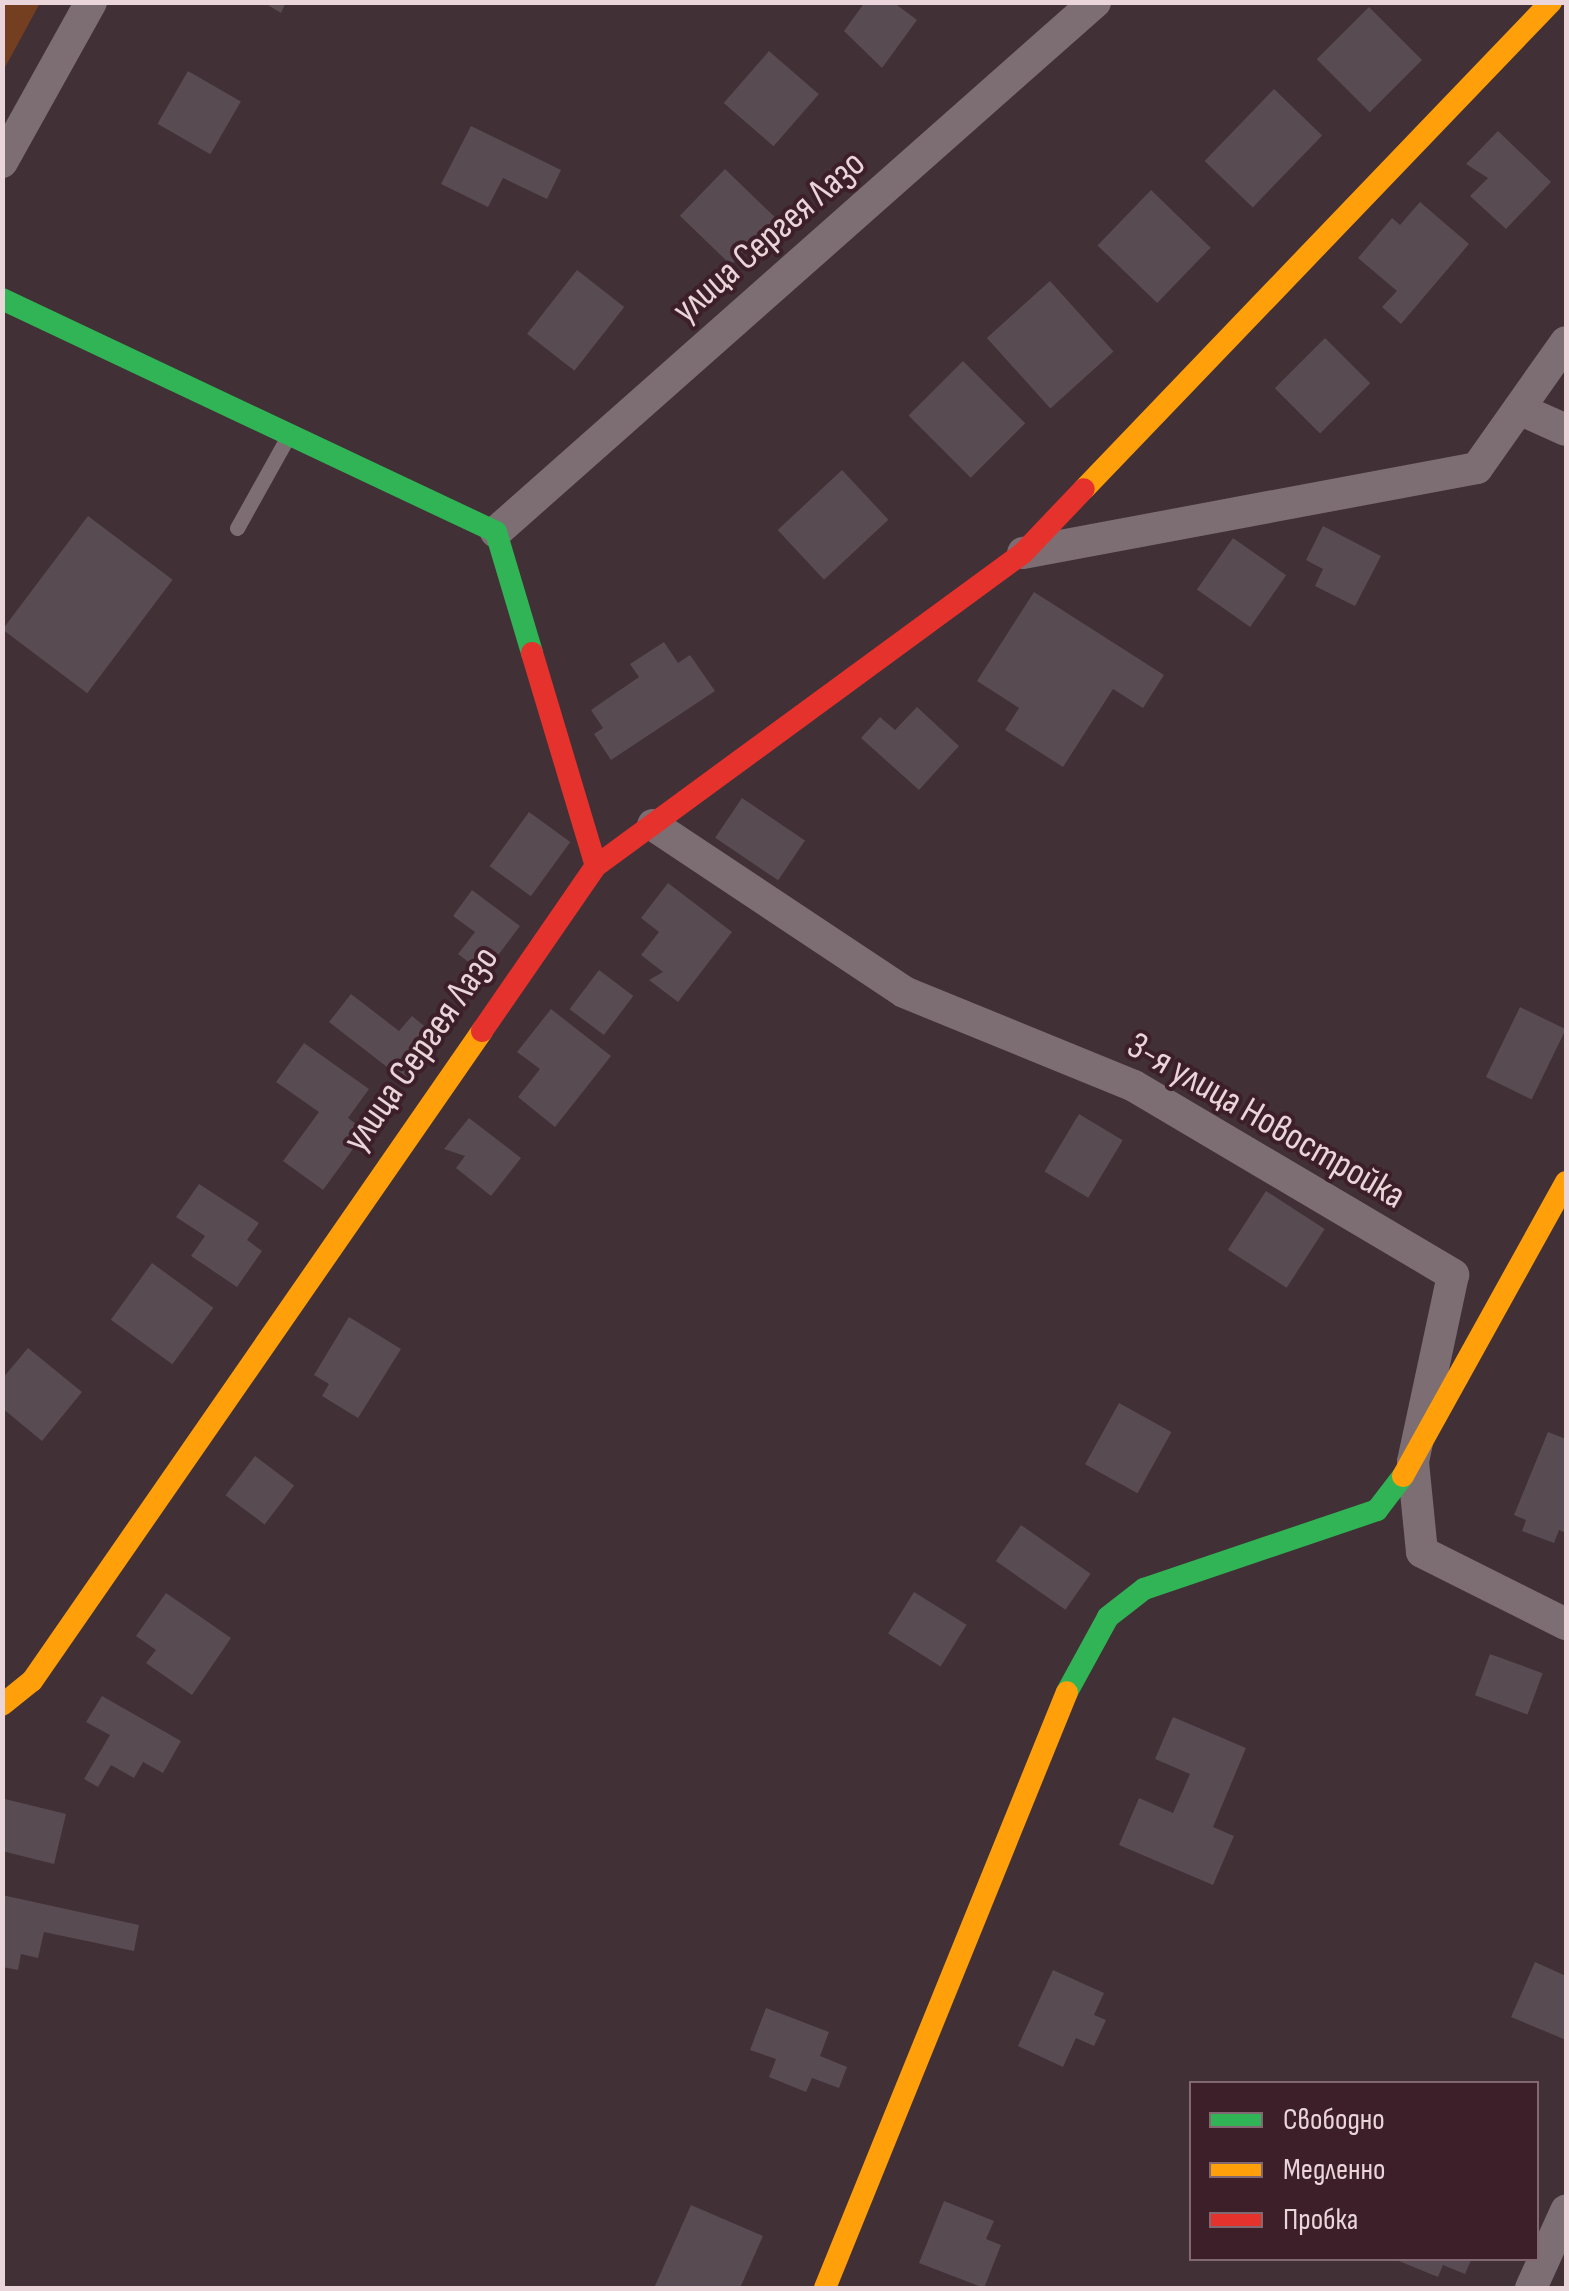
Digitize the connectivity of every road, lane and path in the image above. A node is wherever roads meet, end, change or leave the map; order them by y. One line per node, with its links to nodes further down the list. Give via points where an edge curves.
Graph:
1 (90, 2): 4 (street)
2 (1094, 2): 11 (street, улица Сергея Лазо)
3 (1551, 2): 12 (street, улица Сергея Лазо)
4 (2, 162)
5 (2, 299): 9 (street)
6 (1566, 342): 7 (street, улица Сергея Лазо)
7 (1519, 408): 8 (street); 12 (street, улица Сергея Лазо, via 1477,468)
8 (1566, 430)
9 (289, 434): 10 (lane); 11 (street)
10 (236, 528)
11 (496, 532): 14 (street)
12 (1022, 553): 13 (street, улица Сергея Лазо)
13 (652, 825): 14 (street, улица Сергея Лазо); 16 (street, 3-я улица Новостройка, via 904,992 1134,1086 1453,1275)
14 (596, 866): 18 (street, улица Сергея Лазо, via 32,1681)
15 (1566, 1182): 16 (street)
16 (1413, 1462): 17 (street, 3-я улица Новостройка, via 1422,1552); 20 (street, via 1378,1510 1191,1568 1144,1589 1108,1617 1054,1716)
17 (1566, 1624)
18 (2, 1705)
19 (1566, 2211): 21 (street)
20 (825, 2288)
21 (1531, 2288)

